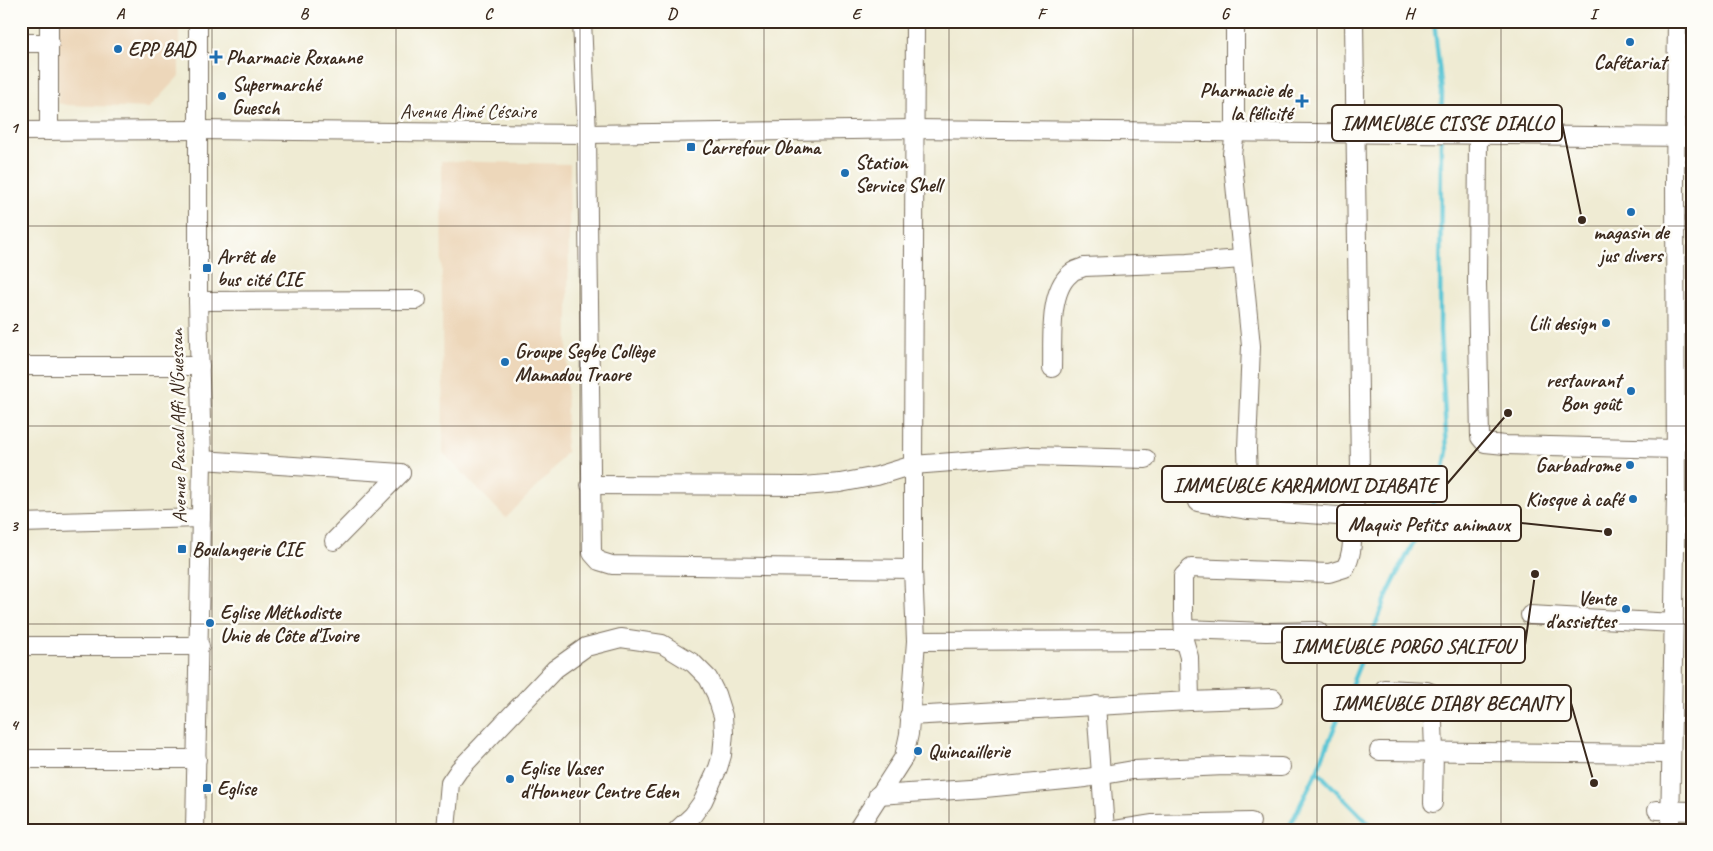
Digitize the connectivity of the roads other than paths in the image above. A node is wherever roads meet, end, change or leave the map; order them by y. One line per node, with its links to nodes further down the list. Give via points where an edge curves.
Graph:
1 (49, 21): 9 (street)
2 (198, 21): 11 (street, Avenue Pascal Affi N'Guessan)
3 (582, 21): 16 (street)
4 (915, 21): 10 (street)
5 (1235, 21): 14 (street)
6 (1354, 21): 15 (street)
7 (1677, 21): 18 (street)
8 (21, 43): 9 (street)
9 (50, 43): 13 (street)
10 (914, 129): 14 (street, Avenue Aimé Césaire); 16 (street, Avenue Aimé Césaire); 28 (street)
11 (198, 130): 13 (street, Avenue Aimé Césaire); 16 (street, Avenue Aimé Césaire); 21 (street, Avenue Pascal Affi N'Guessan)
12 (21, 131): 13 (street, Avenue Aimé Césaire)
13 (49, 131)
14 (1235, 132): 15 (street, Avenue Aimé Césaire); 19 (street, via 1232,154)
15 (1355, 133): 17 (street, Avenue Aimé Césaire); 32 (street, via 1360,469)
16 (587, 134): 29 (street)
17 (1478, 135): 18 (street, Avenue Aimé Césaire); 25 (street, via 1480,437 1485,443 1505,445)
18 (1684, 137): 25 (street)
19 (1242, 259): 24 (street, via 1084,267 1070,273 1060,287 1054,306); 31 (street, via 1251,346 1246,449)
20 (417, 300): 21 (street)
21 (198, 301): 23 (street, Avenue Pascal Affi N'Guessan)
22 (21, 366): 23 (street)
23 (200, 366): 27 (street, Avenue Pascal Affi N'Guessan)
24 (1052, 368)
25 (1676, 450): 38 (street)
26 (1146, 459): 28 (street, via 1030,456)
27 (202, 460): 33 (street, Avenue Pascal Affi N'Guessan); 35 (street, via 402,473)
28 (913, 465): 29 (street, via 877,476 803,486); 36 (street)
29 (590, 484): 36 (street, via 592,553 599,561 612,565)
30 (1198, 502): 31 (street)
31 (1249, 510): 32 (street)
32 (1353, 517): 40 (street, via 1350,559 1345,568 1330,573 1192,568 1183,576)
33 (201, 518): 34 (street); 43 (street, Avenue Pascal Affi N'Guessan)
34 (21, 523)
35 (334, 541)
36 (913, 569): 41 (street)
37 (1530, 615): 38 (street)
38 (1674, 623): 51 (street)
39 (1318, 631): 40 (street)
40 (1184, 635): 41 (street); 46 (street, via 1189,657)
41 (916, 641): 48 (street)
42 (21, 646): 43 (street)
43 (200, 646): 53 (street, Avenue Pascal Affi N'Guessan)
44 (1384, 689): 50 (street, via 1432,693)
45 (1273, 698): 46 (street)
46 (1190, 701): 47 (street)
47 (1096, 705): 48 (street); 55 (street)
48 (909, 716): 56 (street, via 904,757)
49 (1379, 751): 50 (street)
50 (1434, 752): 51 (street); 57 (street)
51 (1671, 754): 58 (street)
52 (29, 759): 53 (street)
53 (197, 759): 61 (street, Avenue Pascal Affi N'Guessan)
54 (1282, 767): 55 (street, via 1183,767)
55 (1100, 776): 56 (street); 65 (street)
56 (878, 795): 64 (street)
57 (1433, 803)
58 (1663, 810): 59 (street); 67 (street)
59 (1692, 812)
60 (1251, 822): 66 (street, via 1176,823)
61 (195, 830)
62 (446, 830): 63 (street, via 450,783 459,770 556,669 586,647 621,638 662,644 681,655 708,678 718,702 724,733 718,768 703,801)
63 (677, 830)
64 (857, 830)
65 (1105, 830)
66 (1116, 830)
67 (1670, 830)

